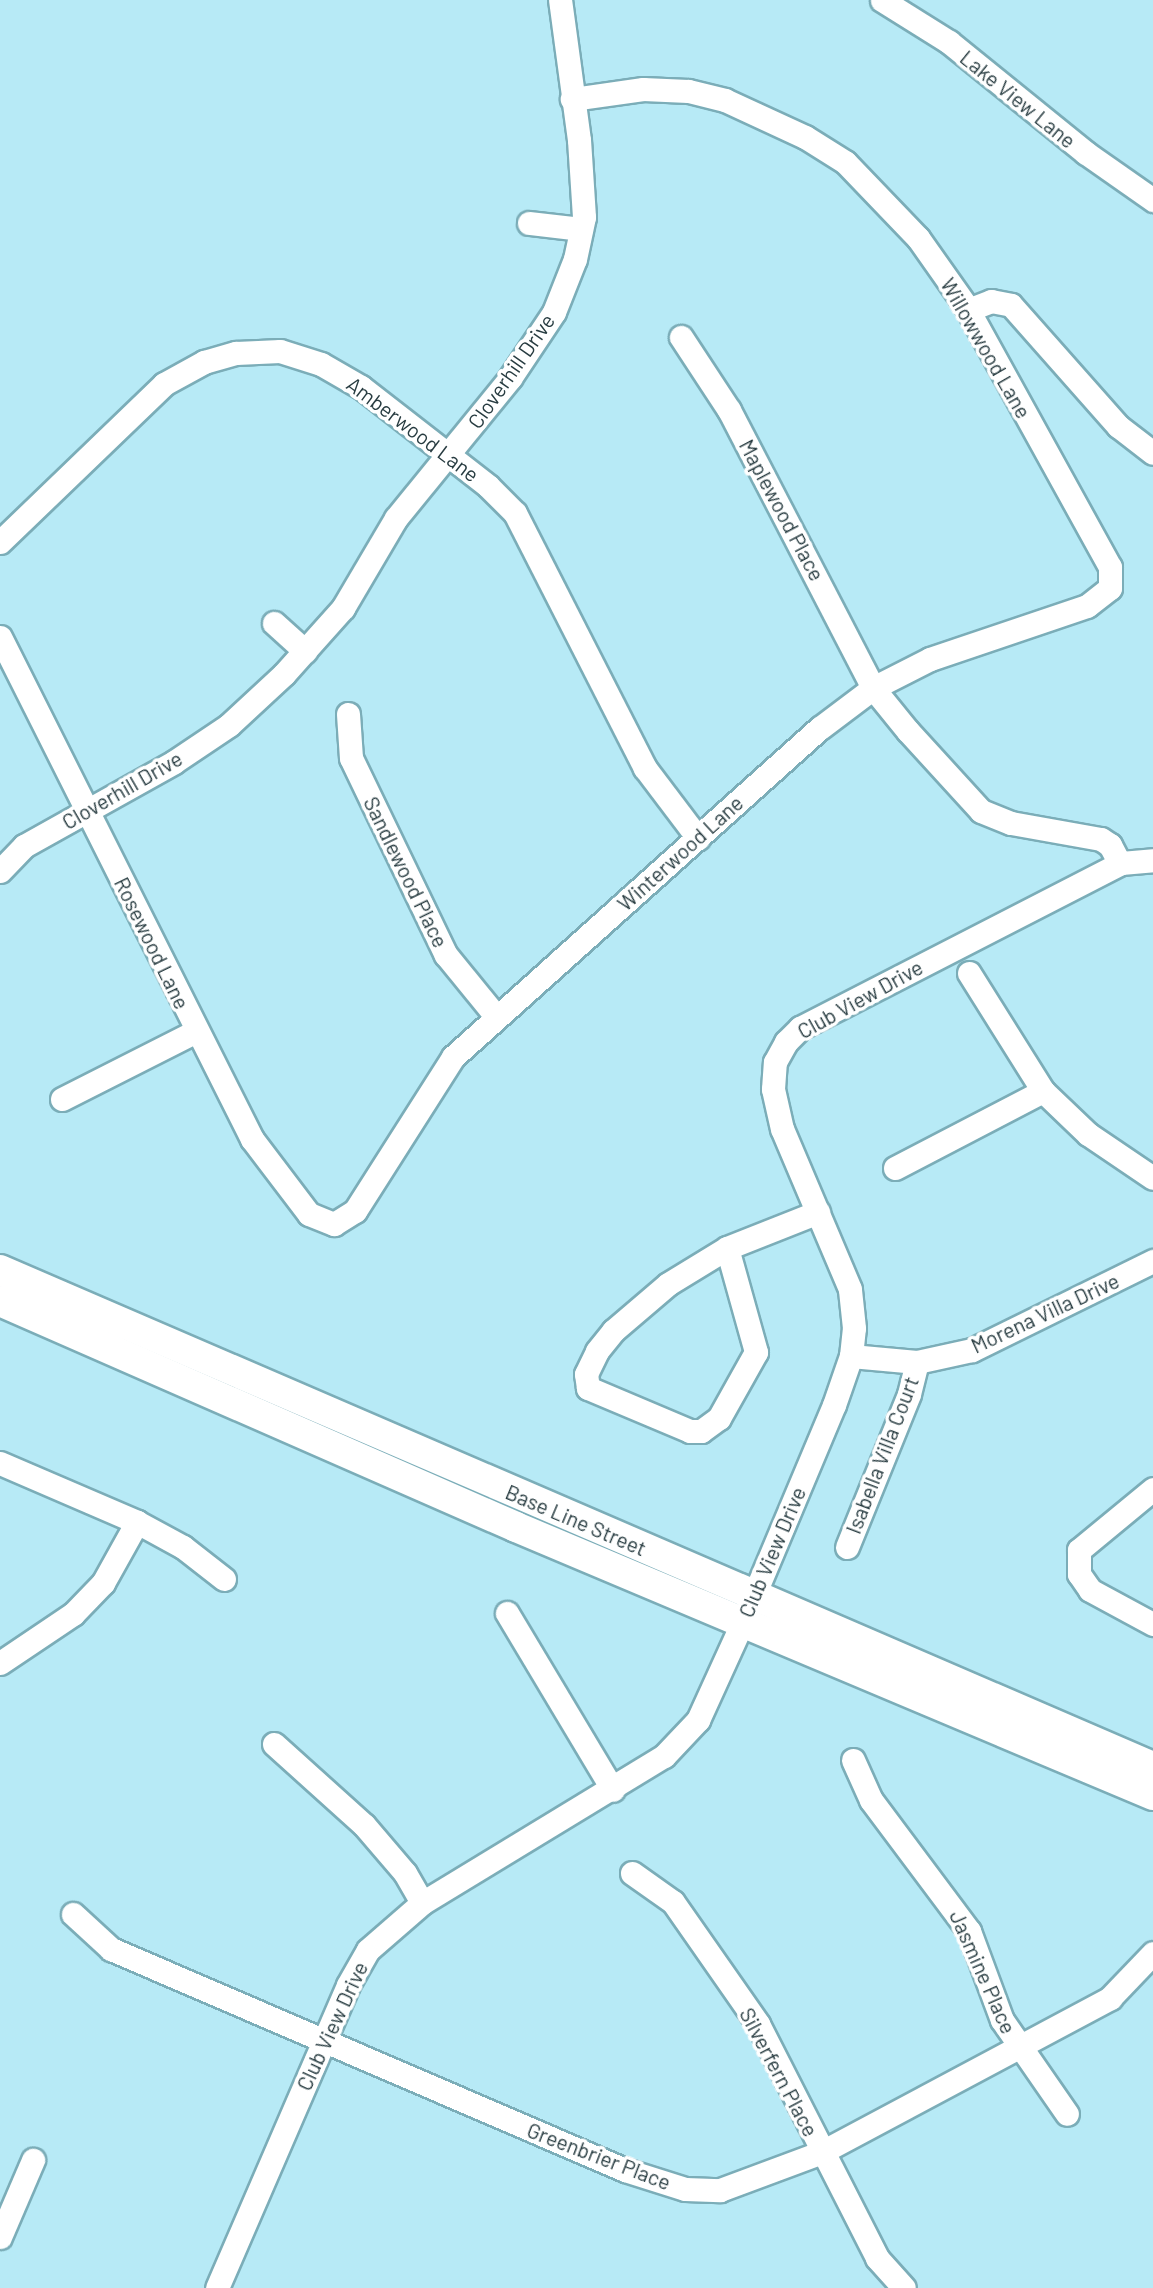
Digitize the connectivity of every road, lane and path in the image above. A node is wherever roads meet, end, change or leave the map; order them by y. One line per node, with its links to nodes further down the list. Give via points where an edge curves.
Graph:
1 (559, 0): 3 (street, Cloverhill Drive)
2 (881, 0): 4 (street, Lake View Lane, via 948,42)
3 (572, 99): 6 (street, Cloverhill Drive, via 579,140); 7 (street, Willowwood Lane, via 643,89 688,91 725,100 805,137 845,162 876,192 918,238)
4 (1153, 201)
5 (529, 223): 6 (street)
6 (581, 229): 10 (street, Cloverhill Drive, via 554,312)
7 (968, 310): 9 (street, via 991,301 1011,305 1118,426); 12 (street, Willowwood Lane, via 1110,568)
8 (681, 337): 16 (street, Maplewood Place, via 729,411)
9 (1153, 453)
10 (449, 457): 11 (street, Amberwood Lane, via 361,387 321,364 280,351 236,353 204,362 164,384); 15 (street, Cloverhill Drive, via 397,518 343,608); 19 (street, Amberwood Lane, via 515,513 645,768)
11 (0, 542)
12 (1110, 588): 16 (street, Winterwood Lane, via 1087,606 930,659)
13 (274, 623): 15 (street)
14 (0, 638): 18 (street, Rosewood Lane)
15 (305, 652): 18 (street, Cloverhill Drive, via 229,725)
16 (873, 688): 19 (street, Winterwood Lane, via 820,727); 21 (street, Maplewood Place, via 981,811 1011,823 1101,839 1110,845)
17 (348, 714): 24 (street, Sandlewood Place, via 351,758 440,943)
18 (86, 811): 22 (street, Cloverhill Drive, via 24,846); 25 (street, Rosewood Lane)
19 (698, 838): 24 (street, Winterwood Lane)
20 (1153, 860): 21 (street, Club View Drive)
21 (1120, 864): 30 (street, Club View Drive, via 800,1028 786,1042 775,1062 773,1089 782,1129)
22 (0, 871)
23 (968, 973): 26 (street)
24 (495, 1015): 31 (street, Winterwood Lane, via 453,1056 355,1211)
25 (196, 1031): 27 (street); 31 (street, Rosewood Lane, via 252,1139 309,1214)
26 (1043, 1091): 28 (street); 29 (street, via 1088,1134)
27 (62, 1099)
28 (895, 1168)
29 (1153, 1178)
30 (818, 1212): 32 (street); 36 (street, Club View Drive, via 850,1289)
31 (334, 1224)
32 (727, 1248): 32 (street, via 756,1352 719,1418 701,1431 690,1431 588,1388 590,1363 613,1331 690,1268)
33 (1153, 1261): 37 (street, Morena Villa Drive, via 972,1350)
34 (0, 1270): 43 (main road, Base Line Street)
35 (0, 1301): 43 (main road, Base Line Street, via 516,1527)
36 (851, 1356): 37 (street, Morena Villa Drive); 43 (street, Club View Drive)
37 (917, 1362): 41 (street, Isabella Villa Court, via 909,1394)
38 (0, 1463): 40 (street)
39 (1153, 1489): 45 (street, via 1079,1550 1079,1574 1090,1590)
40 (137, 1522): 42 (street, via 184,1547); 46 (street, via 103,1583 73,1614)
41 (847, 1547)
42 (224, 1579)
43 (749, 1607): 49 (main road, Base Line Street); 50 (street, Club View Drive, via 698,1720 664,1756); 51 (main road, Base Line Street)
44 (507, 1613): 50 (street)
45 (1153, 1624)
46 (0, 1663)
47 (274, 1744): 53 (street, via 363,1825 405,1873)
48 (853, 1760): 57 (street, Jasmine Place, via 871,1800 970,1931 1002,2020)
49 (1153, 1767)
50 (612, 1790): 53 (street, Club View Drive)
51 (1153, 1795)
52 (632, 1873): 59 (street, Silverfern Place, via 673,1902 758,2024)
53 (422, 1903): 56 (street, Club View Drive, via 368,1950)
54 (73, 1914): 56 (street, Greenbrier Place, via 111,1949)
55 (1153, 1954): 57 (street, Greenbrier Place, via 1110,1998)
56 (323, 2042): 59 (street, Greenbrier Place, via 625,2171 685,2189 720,2190); 62 (street, Club View Drive)
57 (1019, 2049): 58 (street, Jasmine Place); 59 (street, Greenbrier Place)
58 (1067, 2114)
59 (822, 2152): 63 (street, Silverfern Place, via 877,2258)
60 (33, 2160): 61 (street)
61 (0, 2237)
62 (217, 2288)
63 (904, 2288)

